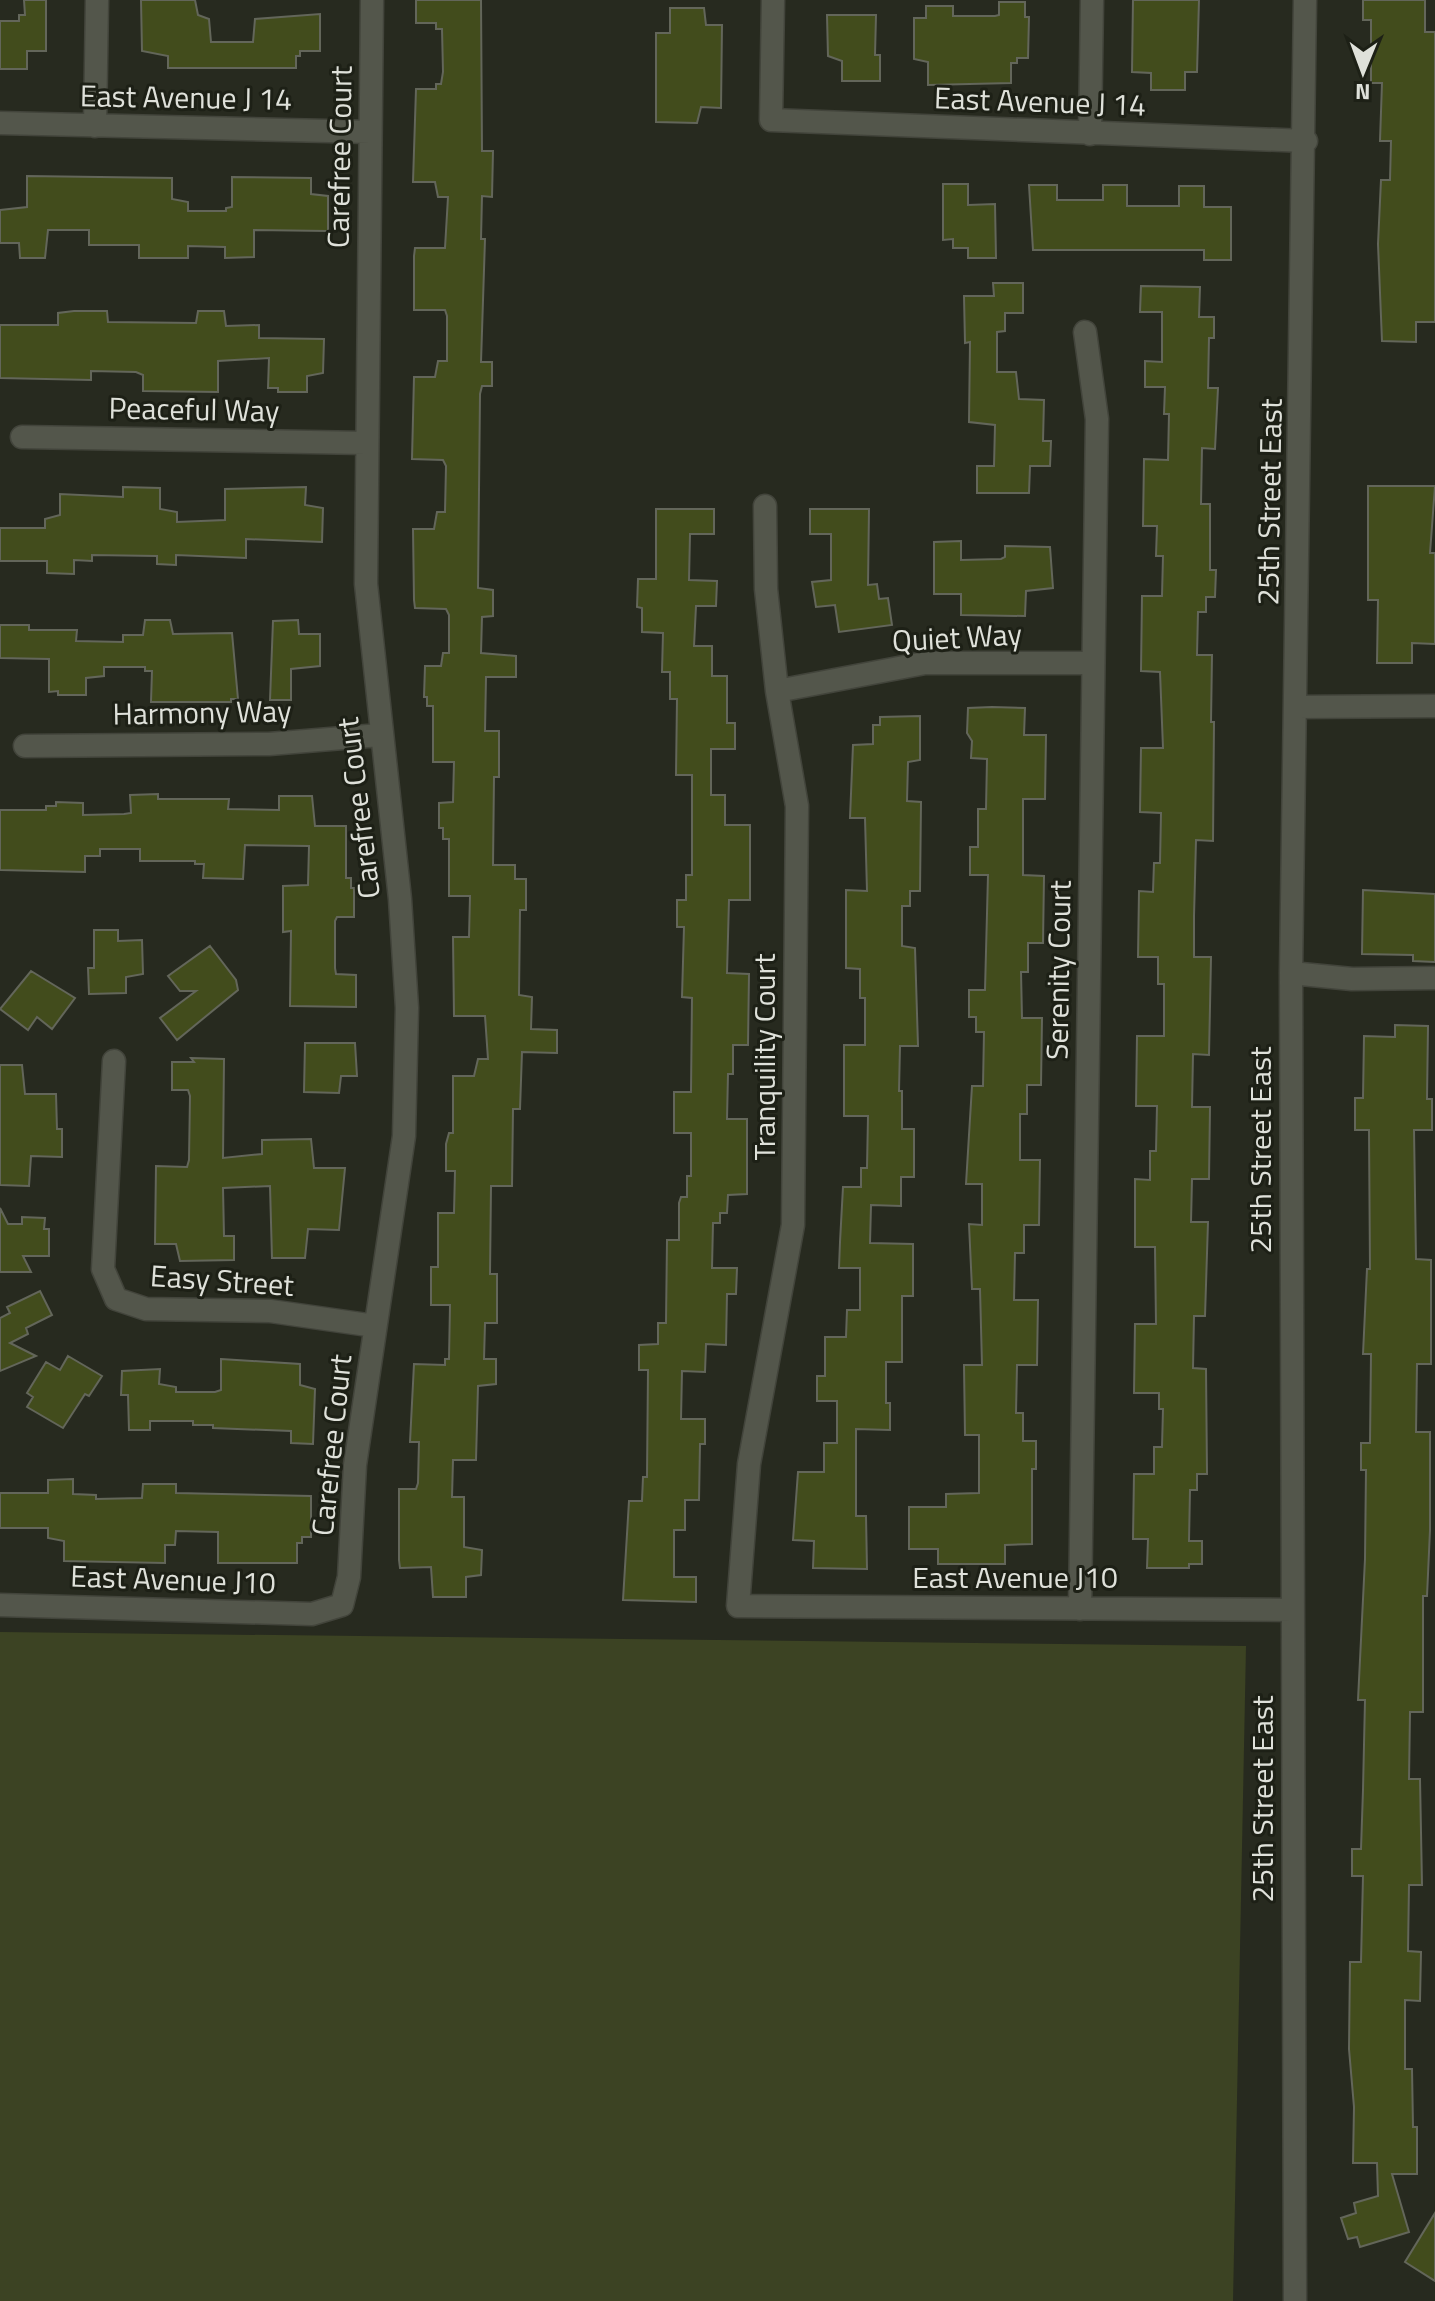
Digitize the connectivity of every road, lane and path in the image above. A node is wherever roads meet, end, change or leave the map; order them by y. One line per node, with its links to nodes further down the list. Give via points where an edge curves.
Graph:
1 (97, 0): 7 (street)
2 (372, 0): 8 (street, Carefree Court)
3 (773, 0): 9 (street, East Avenue J 14, via 771,120)
4 (1092, 0): 9 (street)
5 (1305, 0): 10 (street, 25th Street East)
6 (0, 123): 7 (street, East Avenue J 14)
7 (95, 126): 8 (street, East Avenue J 14)
8 (370, 132): 13 (street, Carefree Court)
9 (1090, 134): 10 (street, East Avenue J 14)
10 (1306, 141): 18 (street, 25th Street East)
11 (1085, 332): 15 (street, Serenity Court, via 1097,419)
12 (22, 437): 13 (street, Peaceful Way)
13 (365, 443): 19 (street, Carefree Court, via 366,584)
14 (765, 506): 16 (street, Tranquility Court, via 766,589)
15 (1093, 663): 16 (street, Quiet Way, via 925,663); 28 (street, Serenity Court)
16 (777, 691): 27 (street, Tranquility Court, via 797,806 793,1225 749,1464)
17 (1435, 706): 18 (street)
18 (1297, 707): 21 (street, 25th Street East)
19 (380, 735): 20 (street, Harmony Way, via 269,744); 24 (street, Carefree Court, via 407,1008 404,1136)
20 (25, 746)
21 (1291, 973): 22 (street); 29 (street, 25th Street East)
22 (1435, 978)
23 (114, 1061): 24 (street, Easy Street, via 103,1269 116,1299 146,1309 270,1311)
24 (375, 1326): 26 (street, Carefree Court)
25 (0, 1605): 26 (street, East Avenue J10, via 312,1614)
26 (342, 1605)
27 (738, 1606): 28 (street, East Avenue J10)
28 (1080, 1609): 29 (street, East Avenue J10)
29 (1292, 1610): 30 (street, 25th Street East)
30 (1295, 2301)

